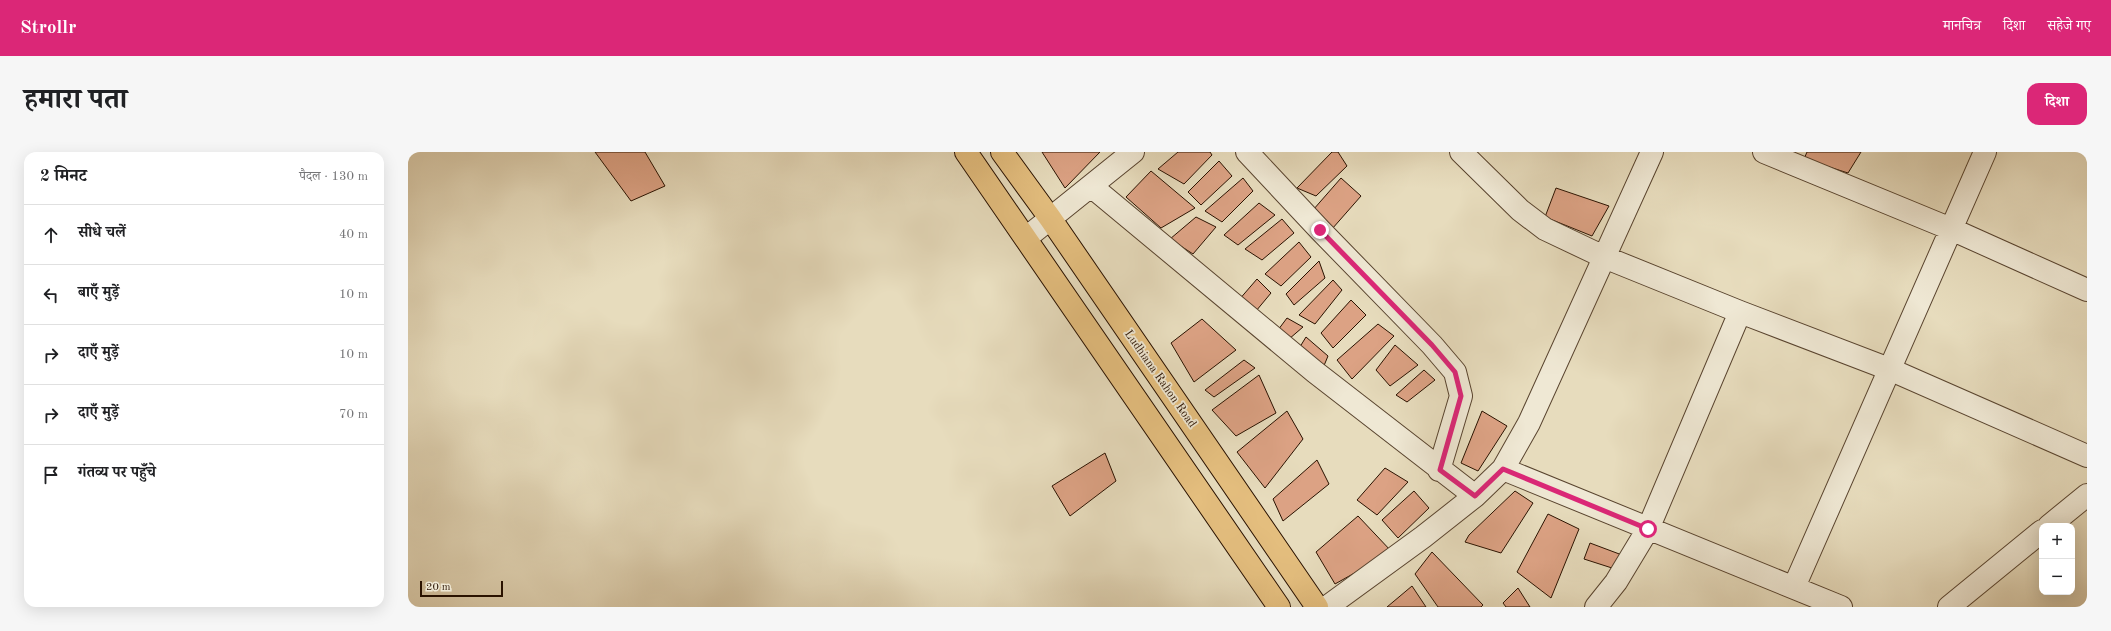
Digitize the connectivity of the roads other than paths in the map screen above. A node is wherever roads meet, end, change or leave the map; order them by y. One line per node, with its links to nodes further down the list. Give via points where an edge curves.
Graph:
1 (966, 152): 12 (main road)
2 (1002, 152): 10 (main road, Ludhiana Rahon Road)
3 (1133, 152): 9 (street)
4 (1247, 152): 19 (street, via 1455,372 1461,396)
5 (1461, 152): 13 (street, via 1520,210 1545,229)
6 (1652, 152): 13 (street)
7 (1764, 152): 11 (street)
8 (1985, 152): 11 (street)
9 (1091, 186): 10 (street); 19 (street, via 1315,372)
10 (1050, 218): 12 (street); 27 (main road, Ludhiana Rahon Road)
11 (1951, 229): 14 (street); 16 (street)
12 (1026, 238): 26 (main road)
13 (1604, 257): 15 (street); 18 (street, via 1529,423)
14 (2087, 290)
15 (1740, 312): 16 (street); 23 (street)
16 (1889, 369): 17 (street); 25 (street)
17 (2087, 456)
18 (1503, 469): 21 (street); 23 (street)
19 (1440, 470): 21 (street)
20 (2087, 495): 22 (street)
21 (1475, 496): 28 (street)
22 (2052, 523)
23 (1648, 529): 25 (street); 29 (street, via 1616,582)
24 (2039, 533): 31 (street)
25 (1794, 587): 30 (street)
26 (1279, 607)
27 (1318, 607)
28 (1327, 607)
29 (1596, 607)
30 (1841, 607)
31 (1949, 607)

